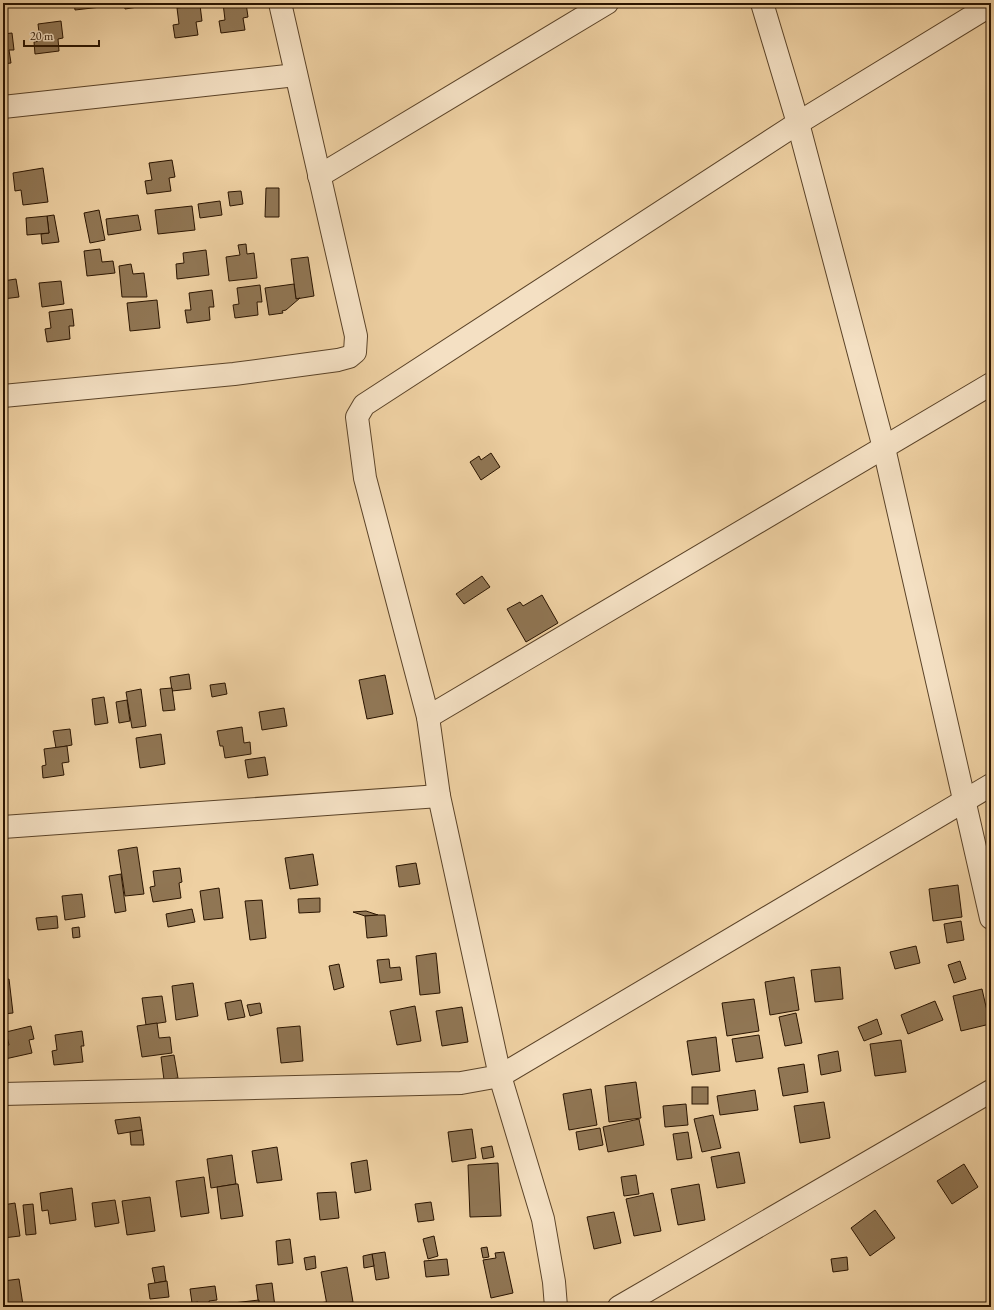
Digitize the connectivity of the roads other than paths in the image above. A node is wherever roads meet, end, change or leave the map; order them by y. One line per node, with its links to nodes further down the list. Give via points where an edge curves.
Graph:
1 (280, 3): 5 (street)
2 (607, 3): 8 (street)
3 (762, 3): 7 (street)
4 (991, 5): 7 (street)
5 (296, 75): 6 (street); 8 (street)
6 (3, 107)
7 (798, 123): 11 (street); 12 (street, via 364,405 357,417 365,478)
8 (319, 176): 10 (street, via 356,336 356,352 349,357 234,374)
9 (991, 384): 11 (street)
10 (3, 396)
11 (884, 448): 12 (street); 15 (street)
12 (428, 717): 14 (street)
13 (991, 785): 15 (street)
14 (439, 796): 16 (street); 18 (street)
15 (965, 801): 17 (street); 18 (street)
16 (3, 827)
17 (991, 918)
18 (500, 1076): 20 (street, via 461,1083); 21 (street, via 543,1219)
19 (991, 1091): 22 (street)
20 (3, 1094)
21 (556, 1307)
22 (619, 1307)

